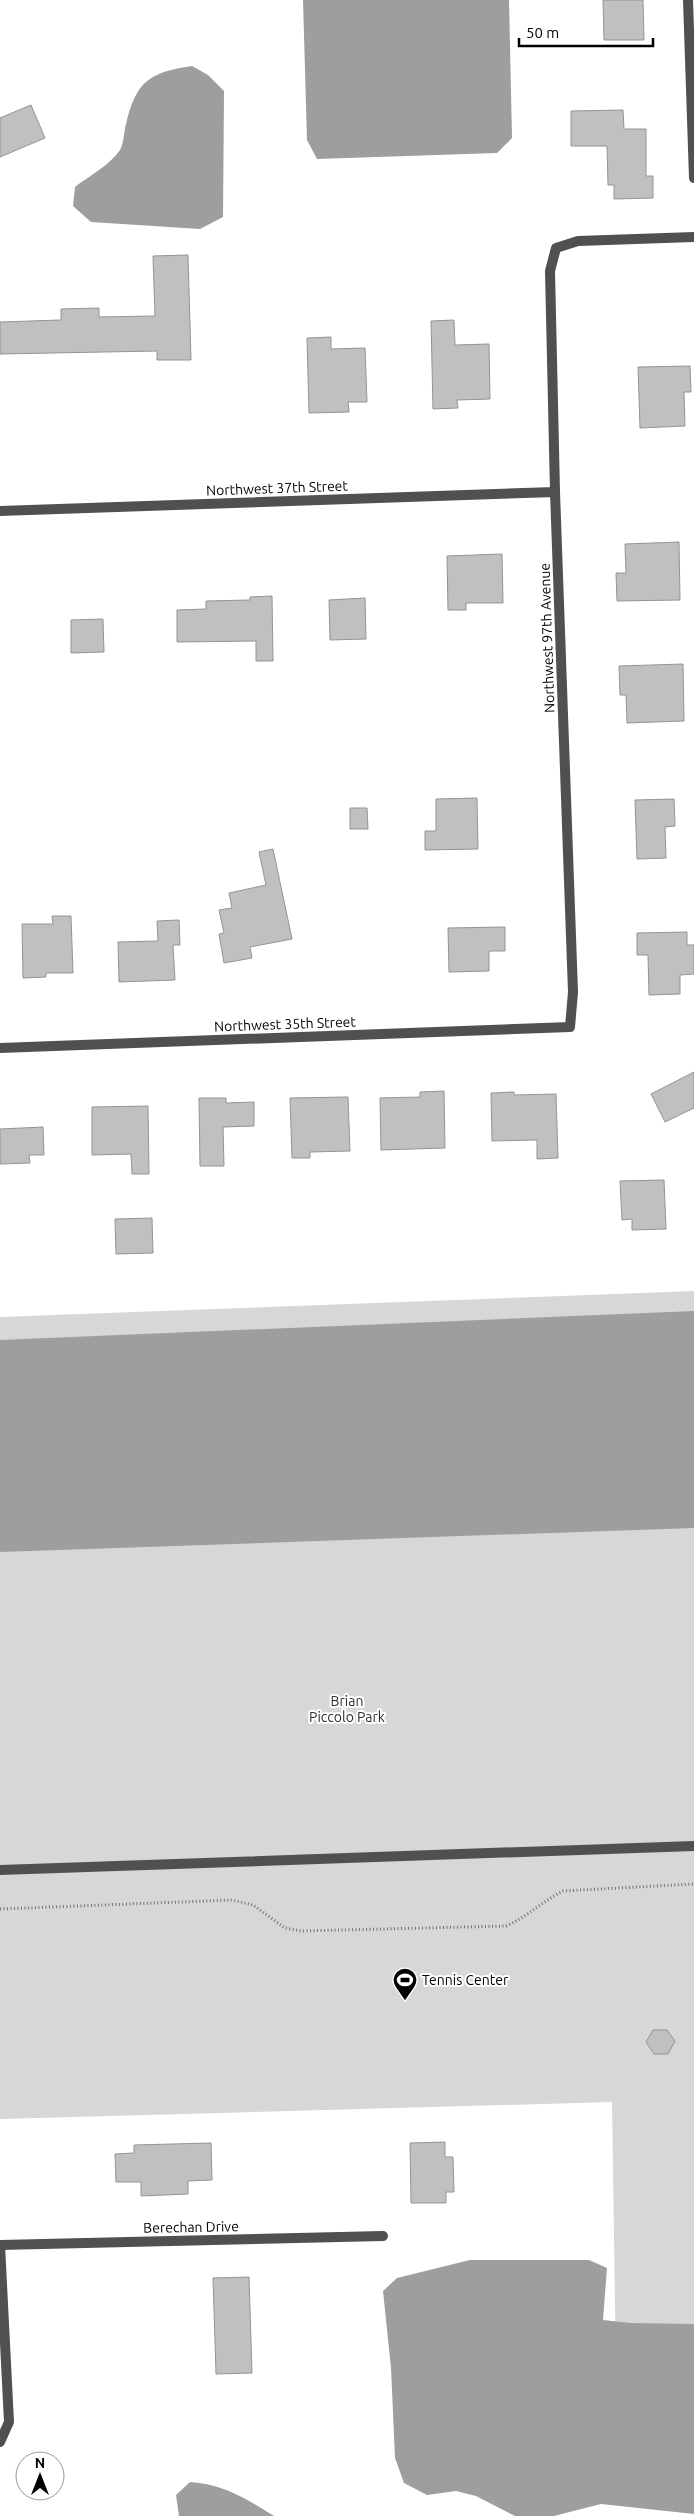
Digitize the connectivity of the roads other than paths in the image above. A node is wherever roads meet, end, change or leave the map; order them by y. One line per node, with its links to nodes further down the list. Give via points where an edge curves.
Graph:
1 (688, 0): 2 (street)
2 (694, 178)
3 (694, 237): 4 (street, Northwest 97th Avenue, via 578,241 556,248 550,272)
4 (555, 492): 5 (street, Northwest 37th Street); 6 (street, Northwest 97th Avenue, via 572,992)
5 (0, 511)
6 (570, 1027): 7 (street, Northwest 35th Street)
7 (0, 1048)
8 (694, 1846): 9 (street)
9 (0, 1870)
10 (383, 2236): 11 (street, Berechan Drive)
11 (0, 2245): 12 (street, via 9,2422)
12 (0, 2442)

